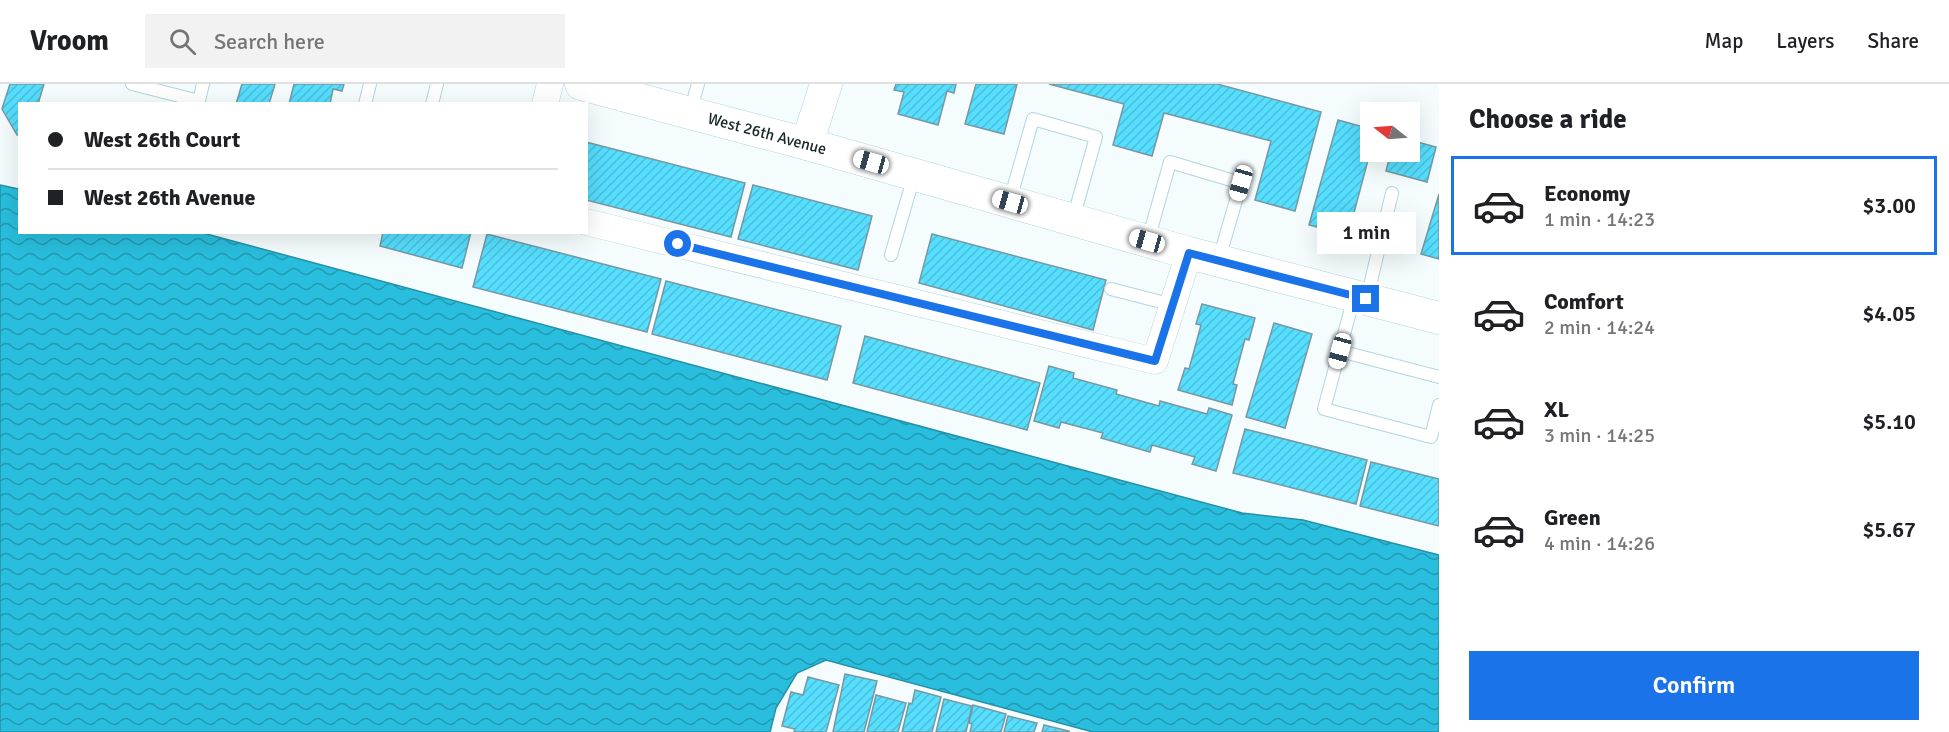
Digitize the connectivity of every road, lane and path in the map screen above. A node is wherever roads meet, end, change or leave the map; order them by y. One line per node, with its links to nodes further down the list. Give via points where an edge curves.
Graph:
1 (132, 84): 2 (lane, via 199,101)
2 (203, 84)
3 (370, 84): 9 (lane)
4 (437, 84): 10 (lane)
5 (550, 84): 11 (street)
6 (581, 84): 8 (street, West 26th Avenue)
7 (826, 84): 12 (street)
8 (694, 98): 12 (street, West 26th Avenue)
9 (366, 102)
10 (432, 102)
11 (546, 102)
12 (807, 144): 13 (street, West 26th Avenue)
13 (914, 174): 15 (street, West 26th Avenue); 20 (lane)
14 (1392, 193): 23 (lane)
15 (1010, 202): 16 (street, West 26th Avenue); 16 (lane, via 1033,119 1096,137)
16 (1073, 220): 18 (street, West 26th Avenue)
17 (588, 222): 24 (street, via 1155,361)
18 (1147, 241): 19 (street, West 26th Avenue); 21 (lane, via 1170,162 1241,183)
19 (1189, 253): 21 (street, West 26th Avenue); 24 (street)
20 (891, 255)
21 (1219, 261): 23 (street, West 26th Avenue)
22 (1111, 289): 24 (lane)
23 (1360, 297): 25 (street, West 26th Avenue); 26 (lane)
24 (1173, 305)
25 (1439, 318)
26 (1340, 351): 27 (lane); 28 (lane, via 1324,409 1431,437)
27 (1439, 377)
28 (1439, 405)

